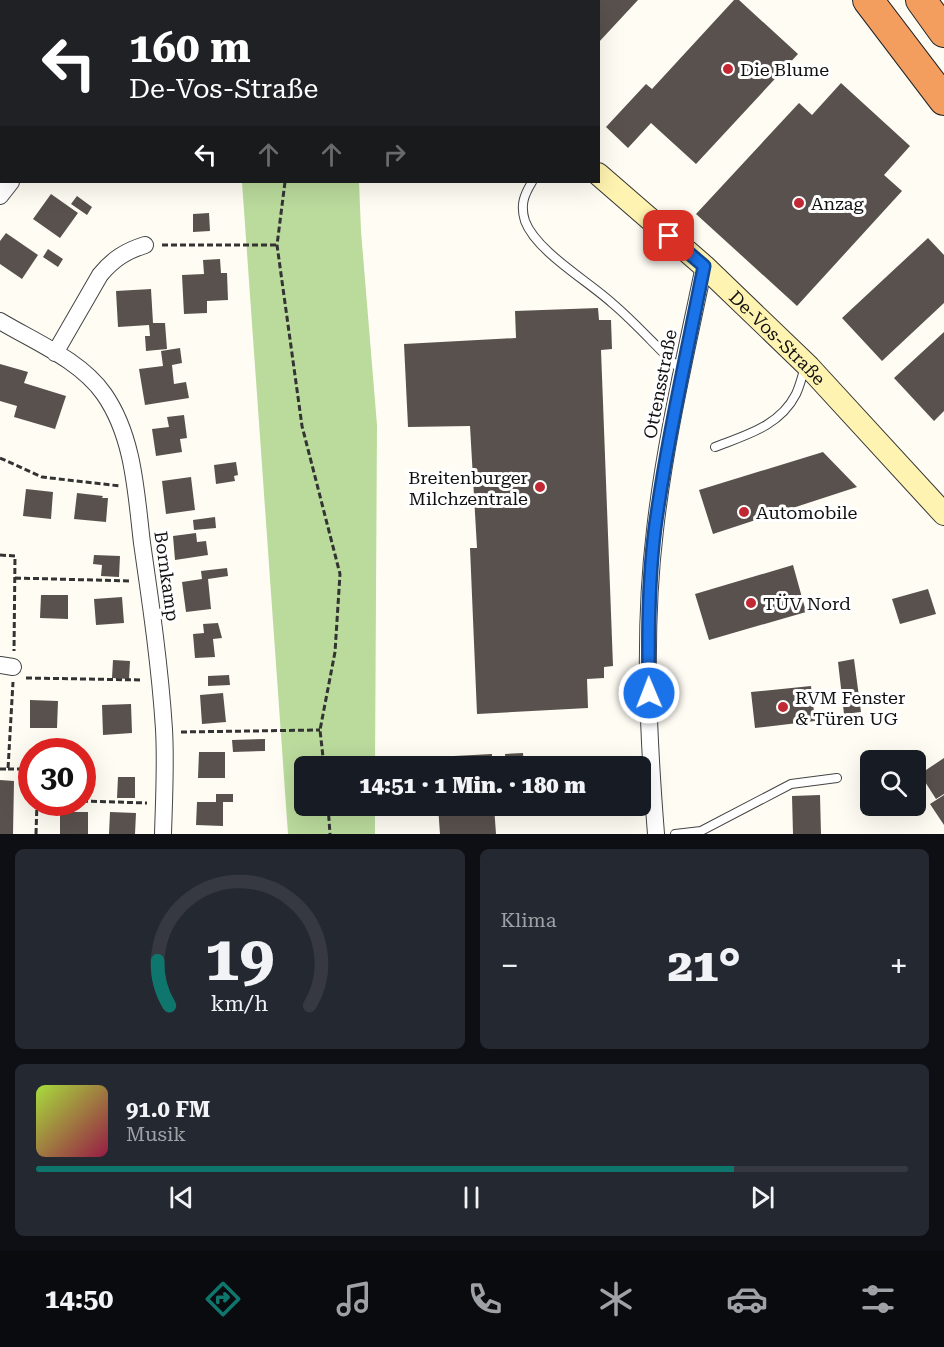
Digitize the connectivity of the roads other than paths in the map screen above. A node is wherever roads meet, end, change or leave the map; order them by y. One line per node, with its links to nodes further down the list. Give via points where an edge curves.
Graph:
1 (868, 0): 4 (highway)
2 (921, 0): 3 (highway)
3 (944, 32)
4 (944, 100)
5 (600, 176): 10 (street, De-Vos-Straße)
6 (10, 183): 8 (street)
7 (531, 183): 14 (lane, via 522,206 536,239 612,302)
8 (0, 196)
9 (145, 245): 12 (street, via 120,255 107,267)
10 (704, 266): 13 (street, De-Vos-Straße); 14 (street, Ottensstraße)
11 (0, 321): 12 (street, Bornkamp)
12 (55, 353): 18 (street, Bornkamp, via 98,386 125,436 160,681)
13 (806, 364): 15 (lane, via 797,393 776,419); 16 (street, De-Vos-Straße)
14 (683, 372): 19 (street, Ottensstraße, via 668,445 651,580 649,713)
15 (715, 447)
16 (944, 514)
17 (837, 778): 20 (lane, via 791,784 701,831)
18 (163, 834)
19 (656, 834)
20 (675, 834)

